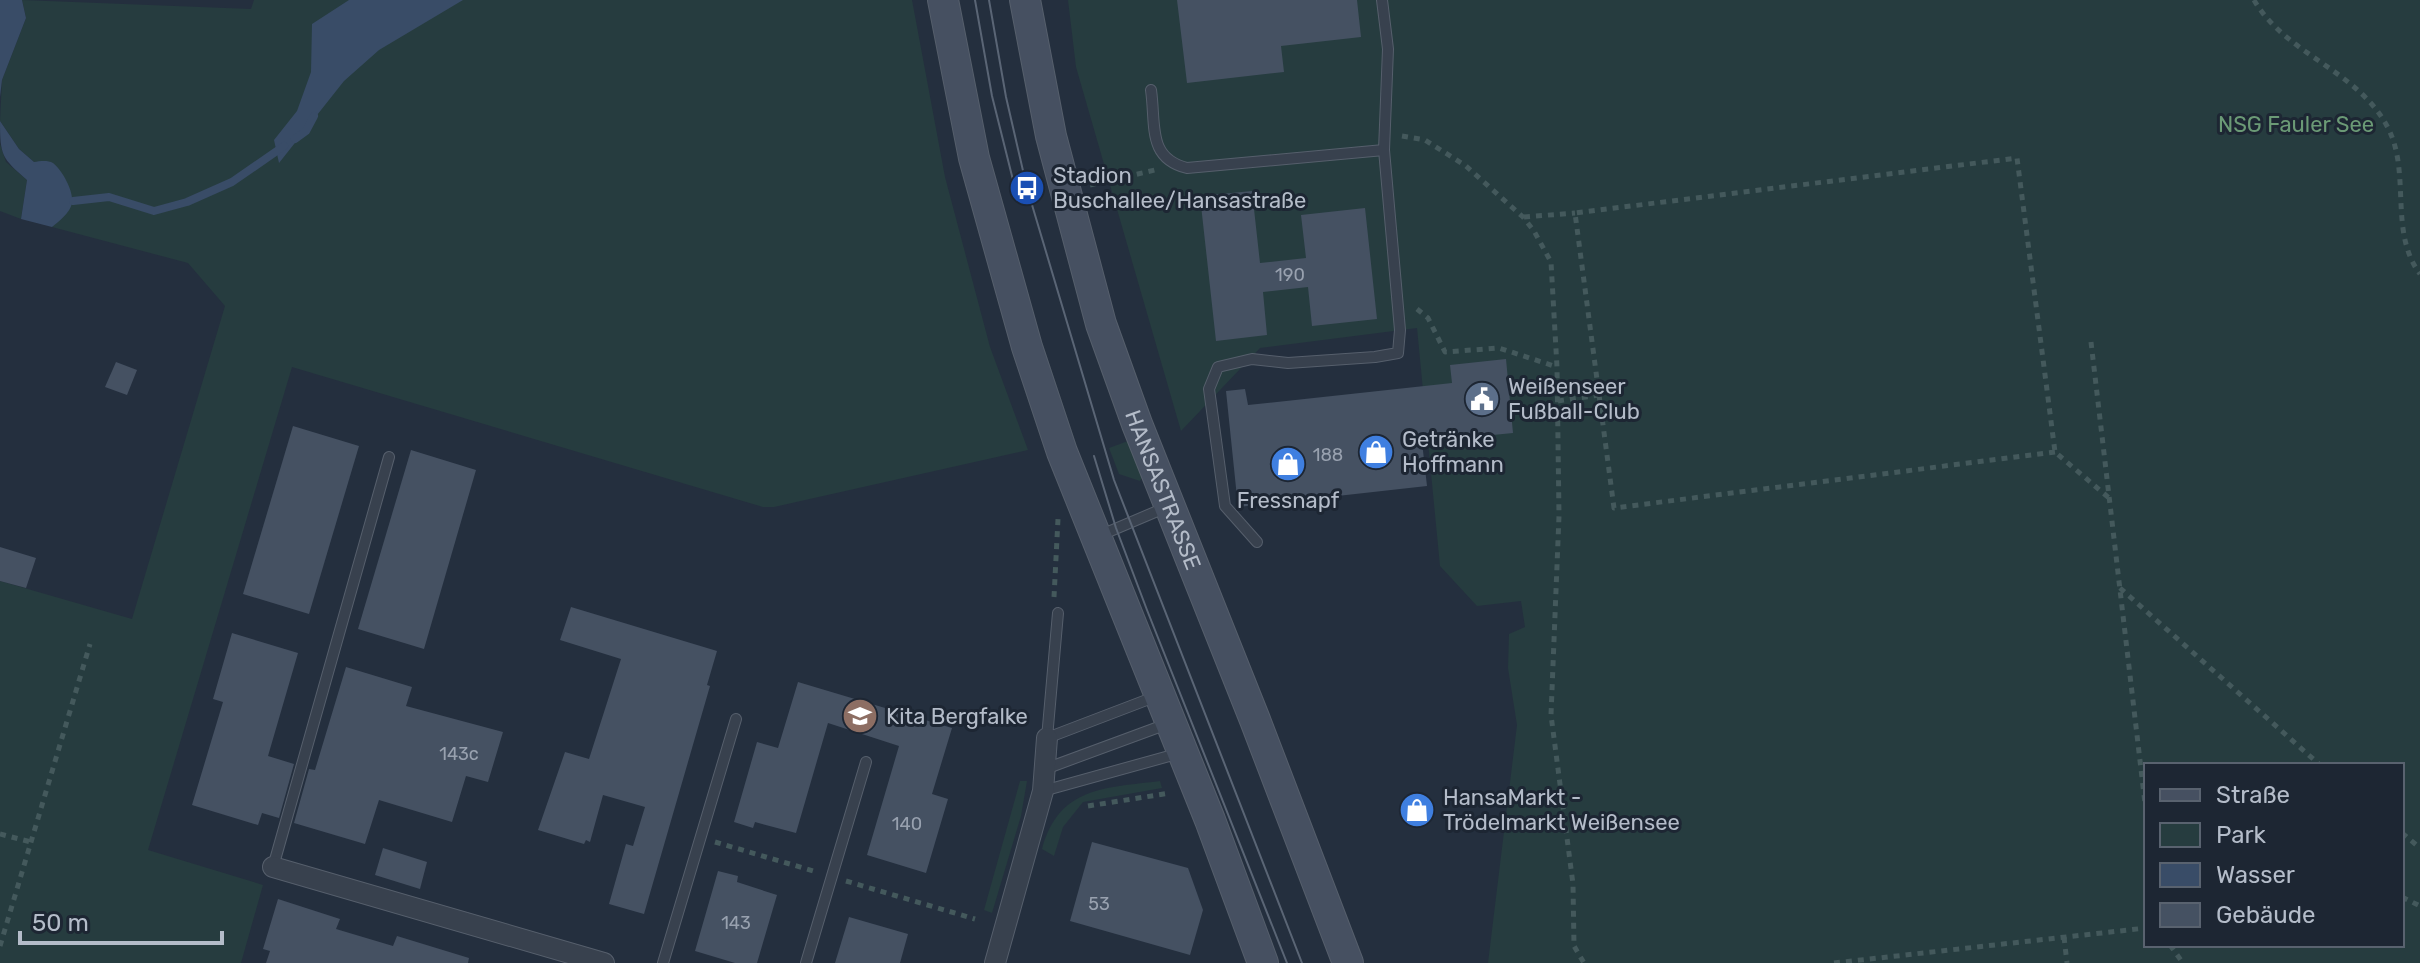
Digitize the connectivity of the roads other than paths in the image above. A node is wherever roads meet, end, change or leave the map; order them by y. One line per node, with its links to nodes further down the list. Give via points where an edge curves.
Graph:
1 (943, 0): 8 (main road, via 974,158 1027,347)
2 (1025, 0): 7 (main road, HANSASTRASSE, via 1076,237 1101,324)
3 (1382, 0): 5 (lane, via 1388,49)
4 (1151, 90): 5 (lane, via 1159,150 1170,163 1187,168)
5 (1384, 150): 9 (lane, via 1398,353 1288,363 1252,359 1218,367 1209,389 1225,506)
6 (389, 457): 19 (lane)
7 (1170, 506): 8 (lane); 25 (main road, HANSASTRASSE)
8 (1095, 538): 11 (main road)
9 (1257, 542)
10 (1058, 613): 14 (lane)
11 (1158, 695): 13 (main road); 14 (lane)
12 (736, 719): 21 (lane)
13 (1169, 723): 15 (main road); 17 (lane)
14 (1047, 738): 17 (street)
15 (1181, 753): 18 (lane); 24 (main road)
16 (866, 762): 22 (lane)
17 (1045, 769): 18 (street)
18 (1043, 791): 23 (street)
19 (273, 867): 20 (street)
20 (604, 963)
21 (663, 963)
22 (806, 963)
23 (995, 963)
24 (1263, 963)
25 (1348, 963)

